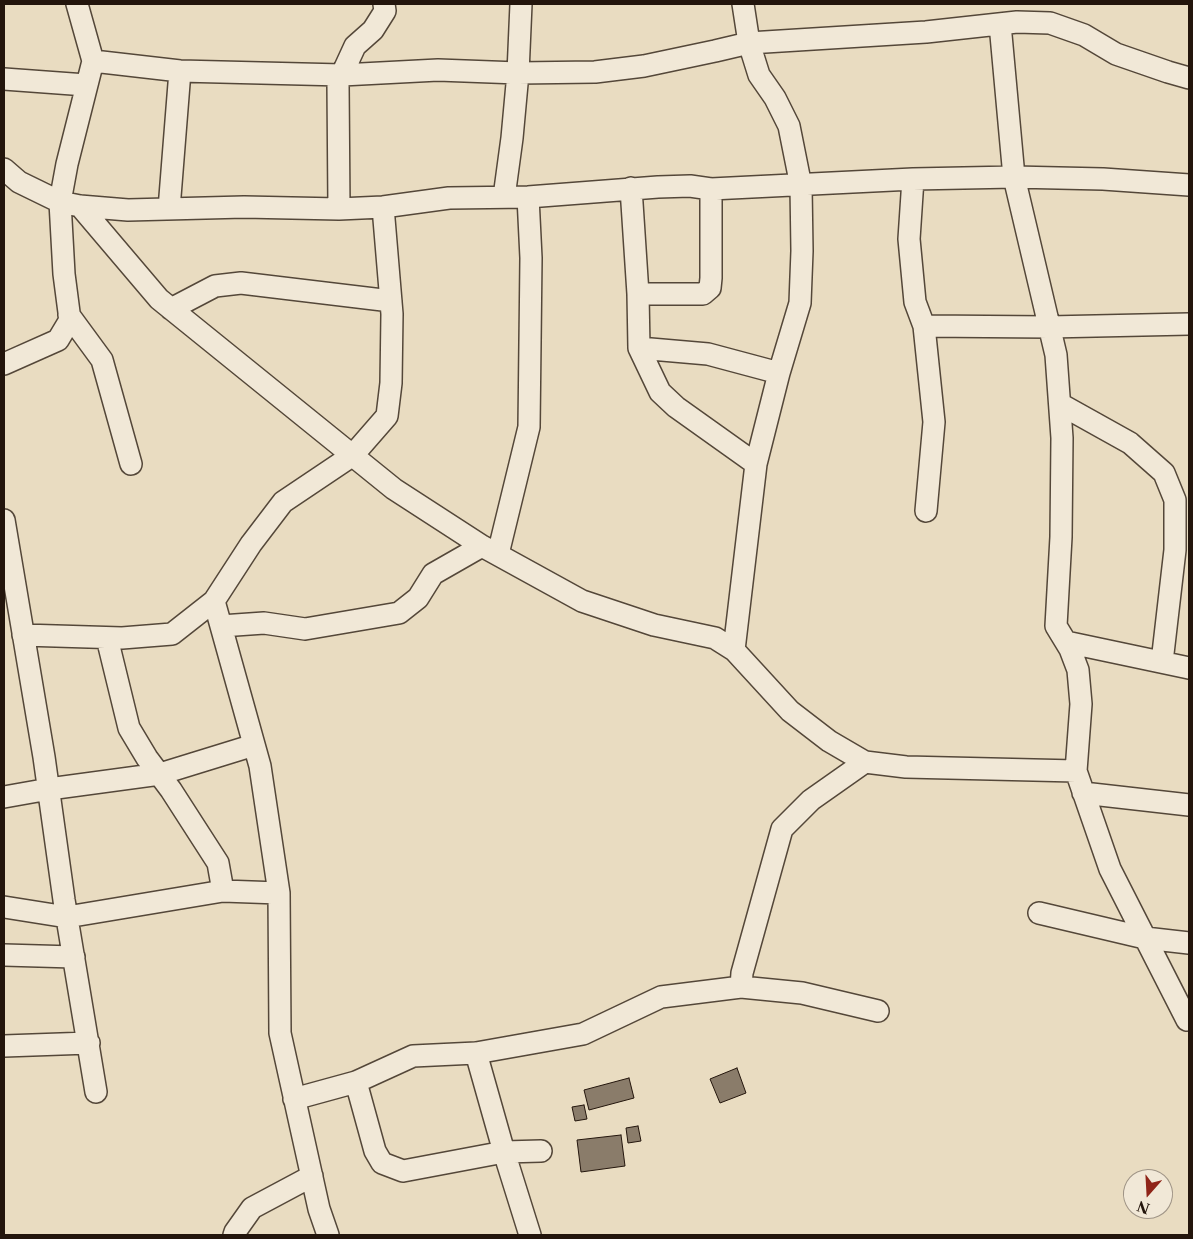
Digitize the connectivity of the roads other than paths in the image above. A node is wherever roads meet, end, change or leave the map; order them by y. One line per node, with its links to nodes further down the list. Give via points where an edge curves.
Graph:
1 (77, 4): 7 (street)
2 (384, 4): 10 (street, via 384,11 373,30 355,46)
3 (521, 4): 9 (street)
4 (743, 4): 6 (street)
5 (1000, 24): 6 (street); 11 (street, via 1050,23 1084,35 1116,54); 15 (street)
6 (749, 43): 9 (street, via 644,66 595,72); 18 (street, via 759,75 789,126)
7 (92, 61): 8 (street); 13 (street)
8 (180, 71): 10 (street); 25 (street)
9 (518, 73): 10 (street, via 438,70); 21 (street)
10 (342, 75): 26 (street, via 338,83)
11 (1189, 78)
12 (4, 79): 13 (street)
13 (86, 85): 23 (street, via 67,164)
14 (4, 169): 23 (street, via 19,182)
15 (1014, 177): 16 (street); 17 (street); 33 (street)
16 (913, 179): 18 (street); 32 (street, via 909,239 915,302)
17 (1189, 185)
18 (801, 186): 20 (street); 36 (street, via 800,303)
19 (631, 188): 20 (street, via 690,186); 22 (street); 27 (street)
20 (711, 189): 27 (street, via 710,288 703,294)
21 (504, 197): 22 (street); 24 (street, via 449,198)
22 (528, 197): 43 (street, via 531,258 529,427)
23 (70, 204): 25 (street, via 128,210); 29 (street); 30 (street, via 64,274)
24 (383, 207): 26 (street); 28 (street)
25 (169, 209): 26 (street)
26 (339, 209)
27 (638, 294): 34 (street)
28 (390, 301): 29 (street, via 241,283 215,286); 38 (street, via 391,382 387,416)
29 (171, 309): 38 (street)
30 (69, 315): 35 (street, via 70,320 58,340); 39 (street, via 102,360)
31 (1188, 325): 33 (street)
32 (924, 326): 33 (street); 41 (street, via 934,422)
33 (1049, 327): 37 (street, via 1056,354)
34 (640, 348): 36 (street, via 708,354); 40 (street, via 665,397)
35 (4, 364)
36 (779, 373): 40 (street)
37 (1060, 404): 48 (street, via 1061,537 1056,626); 50 (street, via 1130,443 1164,473 1175,500 1175,550)
38 (353, 455): 43 (street, via 394,489); 44 (street, via 283,502)
39 (132, 464)
40 (756, 464): 49 (street)
41 (926, 511)
42 (4, 520): 46 (street)
43 (490, 550): 45 (street, via 433,574 418,598 400,613 305,629 264,623); 49 (street, via 582,601 654,624 715,638)
44 (214, 601): 45 (street); 47 (street, via 172,634)
45 (221, 626): 52 (street)
46 (23, 635): 47 (street); 56 (street)
47 (107, 638): 55 (street, via 129,728)
48 (1066, 642): 50 (street); 54 (street, via 1078,670 1081,704)
49 (734, 650): 53 (street, via 790,711 829,741)
50 (1162, 662): 51 (street)
51 (1189, 668)
52 (254, 745): 55 (street); 61 (street)
53 (865, 762): 54 (street, via 906,767); 69 (street, via 811,800 782,829 742,973)
54 (1076, 771): 57 (street)
55 (160, 774): 56 (street); 60 (street, via 218,863)
56 (49, 789): 58 (street); 64 (street)
57 (1083, 792): 59 (street); 65 (street, via 1110,869)
58 (4, 797)
59 (1189, 806)
60 (223, 891): 61 (street); 64 (street)
61 (279, 893): 77 (street, via 280,1034)
62 (4, 908): 64 (street)
63 (1039, 913): 65 (street)
64 (67, 917): 68 (street)
65 (1145, 938): 66 (street); 71 (street)
66 (1189, 943)
67 (4, 955): 68 (street)
68 (74, 957): 72 (street)
69 (741, 987): 70 (street, via 802,993); 74 (street, via 661,997 582,1034)
70 (878, 1011)
71 (1187, 1020)
72 (89, 1043): 73 (street); 76 (street)
73 (4, 1046)
74 (476, 1053): 75 (street, via 414,1056); 79 (street)
75 (356, 1082): 77 (street); 79 (street, via 375,1151 382,1163 404,1171)
76 (96, 1092)
77 (294, 1099): 80 (street)
78 (541, 1151): 79 (street)
79 (504, 1152): 83 (street)
80 (312, 1176): 81 (street, via 252,1208); 82 (street)
81 (234, 1235)
82 (328, 1235)
83 (530, 1235)

